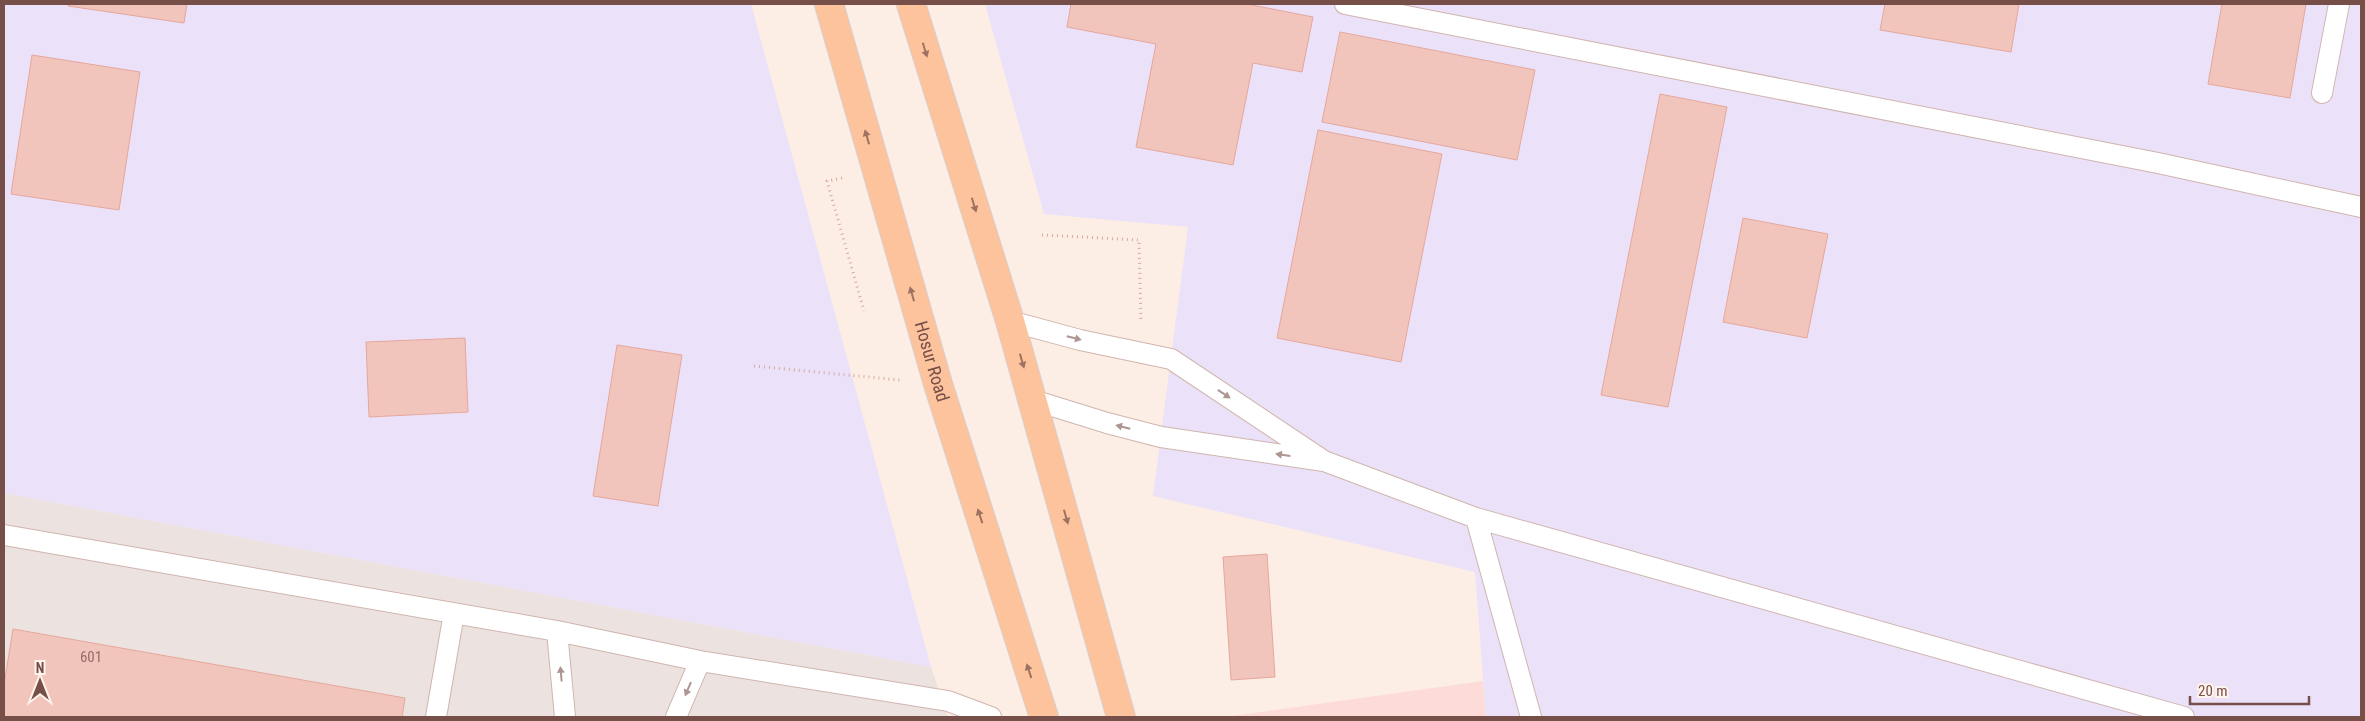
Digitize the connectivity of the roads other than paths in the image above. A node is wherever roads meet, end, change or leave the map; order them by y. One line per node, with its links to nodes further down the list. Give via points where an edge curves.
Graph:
1 (829, 4): 19 (main road, Hosur Road, one-way to 1, via 938,384)
2 (911, 4): 7 (main road, one-way to 7)
3 (1345, 4): 6 (lane, via 2158,163)
4 (2339, 4): 5 (lane)
5 (2322, 93)
6 (2361, 207)
7 (1010, 321): 8 (main road, one-way to 8); 9 (lane, one-way to 9, via 1171,359)
8 (1033, 400): 9 (lane, one-way to 8, via 1161,437); 20 (main road, one-way to 20)
9 (1324, 461): 10 (lane)
10 (1476, 518): 21 (lane); 22 (lane)
11 (4, 535): 12 (lane)
12 (454, 613): 13 (lane); 15 (lane)
13 (557, 631): 14 (lane); 16 (lane, one-way to 13)
14 (700, 661): 17 (lane, one-way to 17); 18 (lane, via 948,701)
15 (436, 717)
16 (564, 717)
17 (676, 717)
18 (990, 717)
19 (1044, 717)
20 (1121, 717)
21 (1531, 717)
22 (2184, 717)

